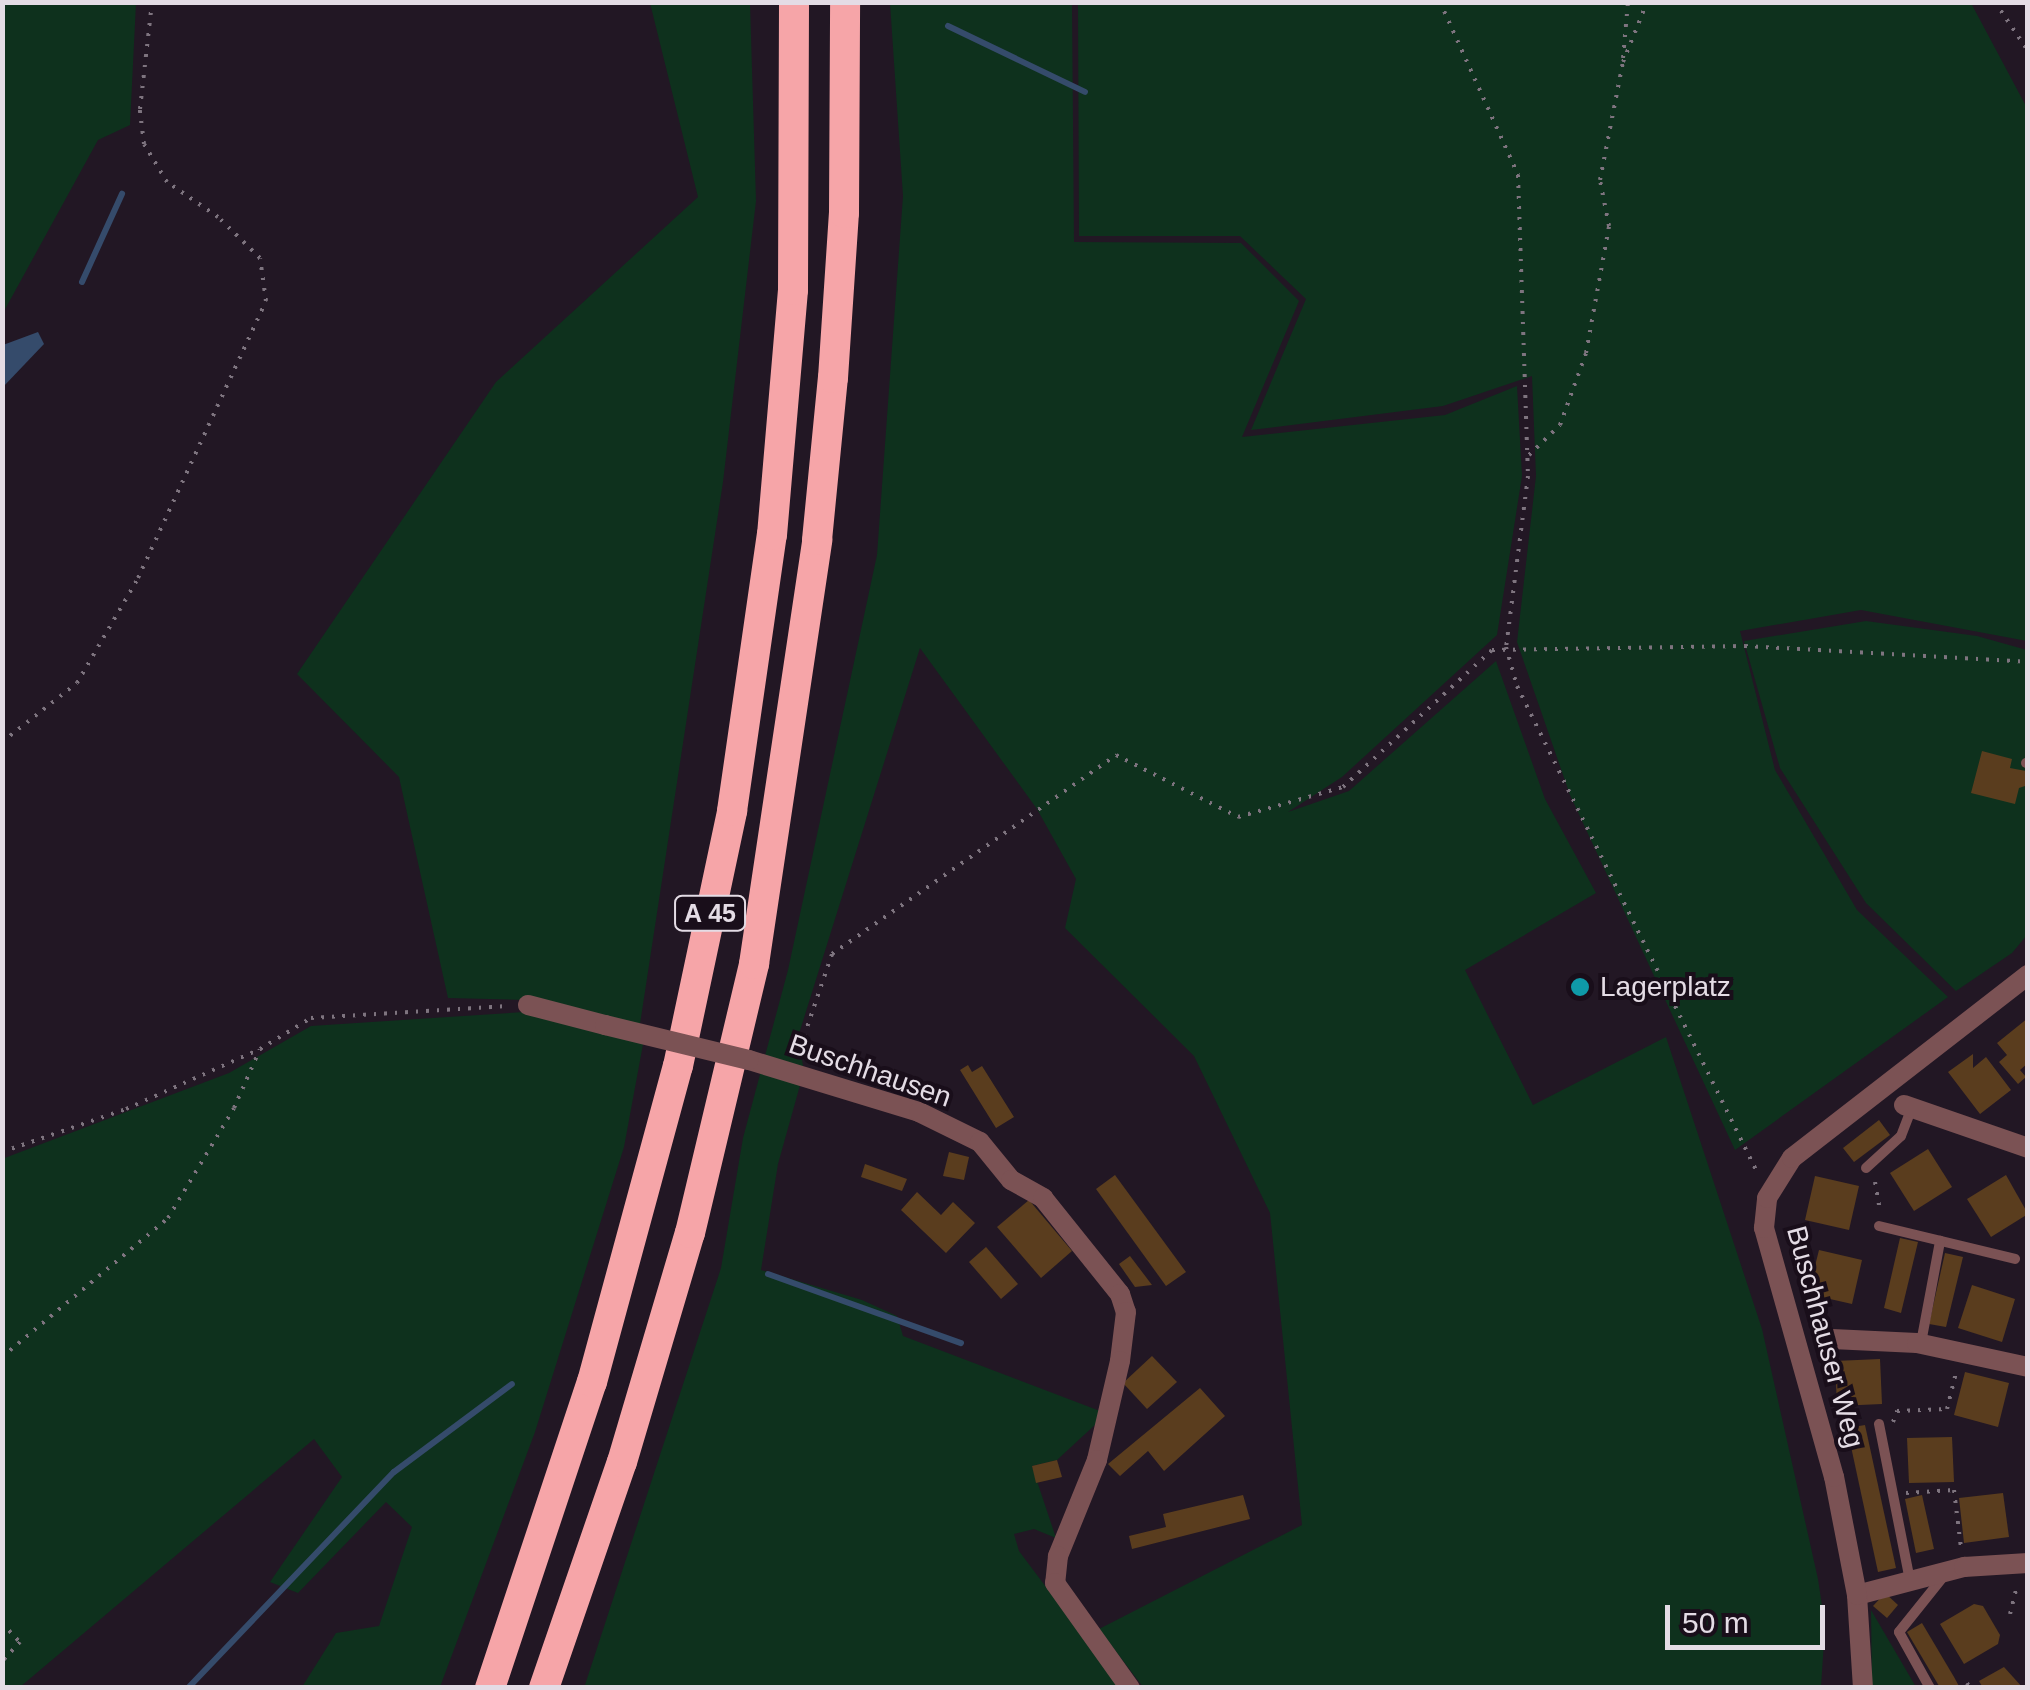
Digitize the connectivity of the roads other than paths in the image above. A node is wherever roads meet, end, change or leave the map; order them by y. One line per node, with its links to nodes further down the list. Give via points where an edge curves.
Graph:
1 (794, 2): 19 (highway, A 45, via 793,290 772,535 732,811 678,1066 592,1382)
2 (845, 2): 20 (highway, A 45, via 844,213 833,378 817,540 754,964 690,1233 622,1462)
3 (2028, 975): 18 (street, Buschhauser Weg, via 1792,1158 1772,1184 1764,1228 1834,1477)
4 (528, 1005): 21 (street, Buschhausen, bridge, via 749,1060 920,1112 980,1142 1011,1180 1043,1198 1120,1294 1126,1312 1097,1460 1058,1556 1055,1583)
5 (1908, 1107): 6 (street); 7 (lane, via 1901,1136)
6 (2028, 1148)
7 (1866, 1168)
8 (1879, 1226): 9 (lane)
9 (1940, 1241): 10 (lane); 12 (lane)
10 (2015, 1259)
11 (1832, 1339): 12 (street, Buschhauser Weg)
12 (1921, 1344): 13 (street, Buschhauser Weg)
13 (2028, 1367)
14 (1879, 1424): 17 (lane, Buschhauser Weg)
15 (2023, 1564): 16 (street)
16 (1954, 1570): 17 (street); 23 (lane, via 1899,1632)
17 (1910, 1580): 18 (street)
18 (1857, 1595): 22 (street, Buschhauser Weg)
19 (490, 1688)
20 (544, 1688)
21 (1130, 1688)
22 (1863, 1688)
23 (1930, 1688)

